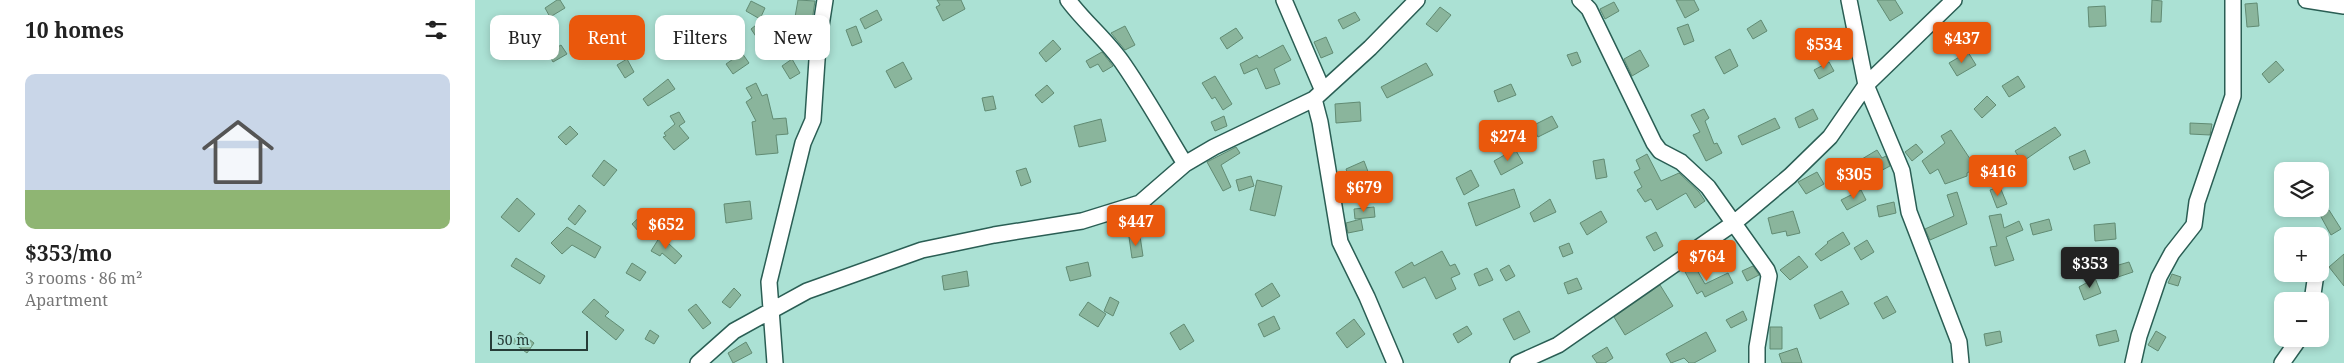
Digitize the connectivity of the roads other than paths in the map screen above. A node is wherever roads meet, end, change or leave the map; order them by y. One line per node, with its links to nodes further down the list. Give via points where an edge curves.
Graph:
1 (825, 0): 15 (street, via 813,120 803,143 769,282)
2 (1068, 0): 13 (street, via 1124,64)
3 (1284, 0): 12 (street)
4 (1417, 0): 12 (street)
5 (1580, 0): 14 (street, via 1589,9 1654,143 1708,187)
6 (1849, 0): 11 (street)
7 (1954, 0): 11 (street)
8 (2233, 0): 23 (street, via 2233,96 2197,202 2194,225 2172,253 2159,277)
9 (2306, 0): 10 (street)
10 (2344, 6)
11 (1866, 85): 14 (street, via 1831,136); 22 (street, via 1902,170 1909,212 1959,342)
12 (1318, 95): 13 (street); 19 (street, via 1340,242)
13 (1185, 164): 15 (street, via 1140,203 1127,209 1082,221 922,250 807,291)
14 (1734, 223): 20 (street, via 1558,345); 21 (street, via 1763,262 1769,276)
15 (771, 312): 17 (street, via 734,331); 18 (street)
16 (2293, 347): 24 (street)
17 (698, 363)
18 (775, 363)
19 (1395, 363)
20 (1517, 363)
21 (1757, 363)
22 (1961, 363)
23 (2133, 363)
24 (2282, 363)

